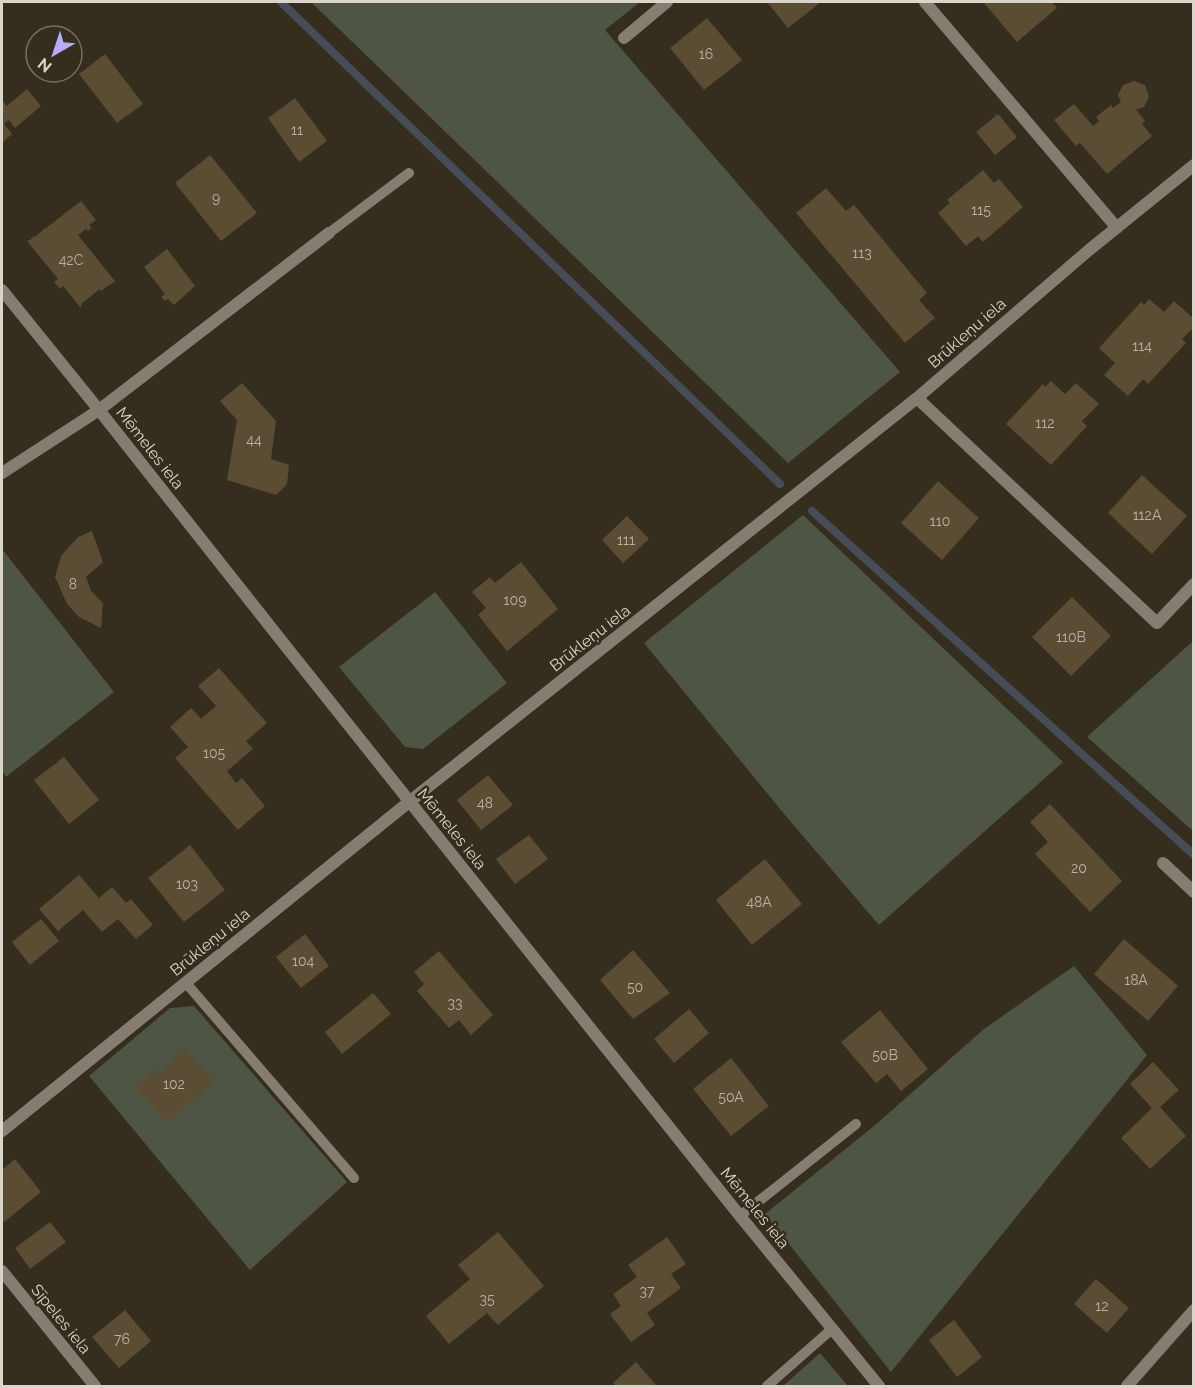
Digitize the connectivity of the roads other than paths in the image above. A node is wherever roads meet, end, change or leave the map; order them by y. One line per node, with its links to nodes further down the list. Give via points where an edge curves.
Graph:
1 (668, 2): 3 (street)
2 (925, 2): 6 (street)
3 (624, 38)
4 (1194, 165): 6 (street, Brūkleņu iela)
5 (409, 173): 7 (lane)
6 (1117, 228): 9 (street, Brūkleņu iela)
7 (329, 233): 10 (street)
8 (2, 290): 10 (street, Mēmeles iela)
9 (917, 398): 12 (street, via 1157,623); 13 (street, Brūkleņu iela)
10 (99, 410): 11 (street); 13 (street, Mēmeles iela)
11 (2, 473)
12 (1194, 584)
13 (410, 802): 16 (street, Brūkleņu iela); 20 (street, Mēmeles iela)
14 (1163, 863): 15 (street)
15 (1194, 892)
16 (186, 983): 18 (street, Brūkleņu iela); 19 (lane)
17 (856, 1124): 20 (lane)
18 (2, 1131)
19 (354, 1178)
20 (740, 1216): 23 (street, Mēmeles iela)
21 (2, 1271): 24 (street, Sīpeles iela)
22 (1194, 1310): 27 (street)
23 (832, 1329): 25 (lane); 26 (street, Mēmeles iela)
24 (95, 1386)
25 (767, 1386)
26 (879, 1386)
27 (1127, 1386)

